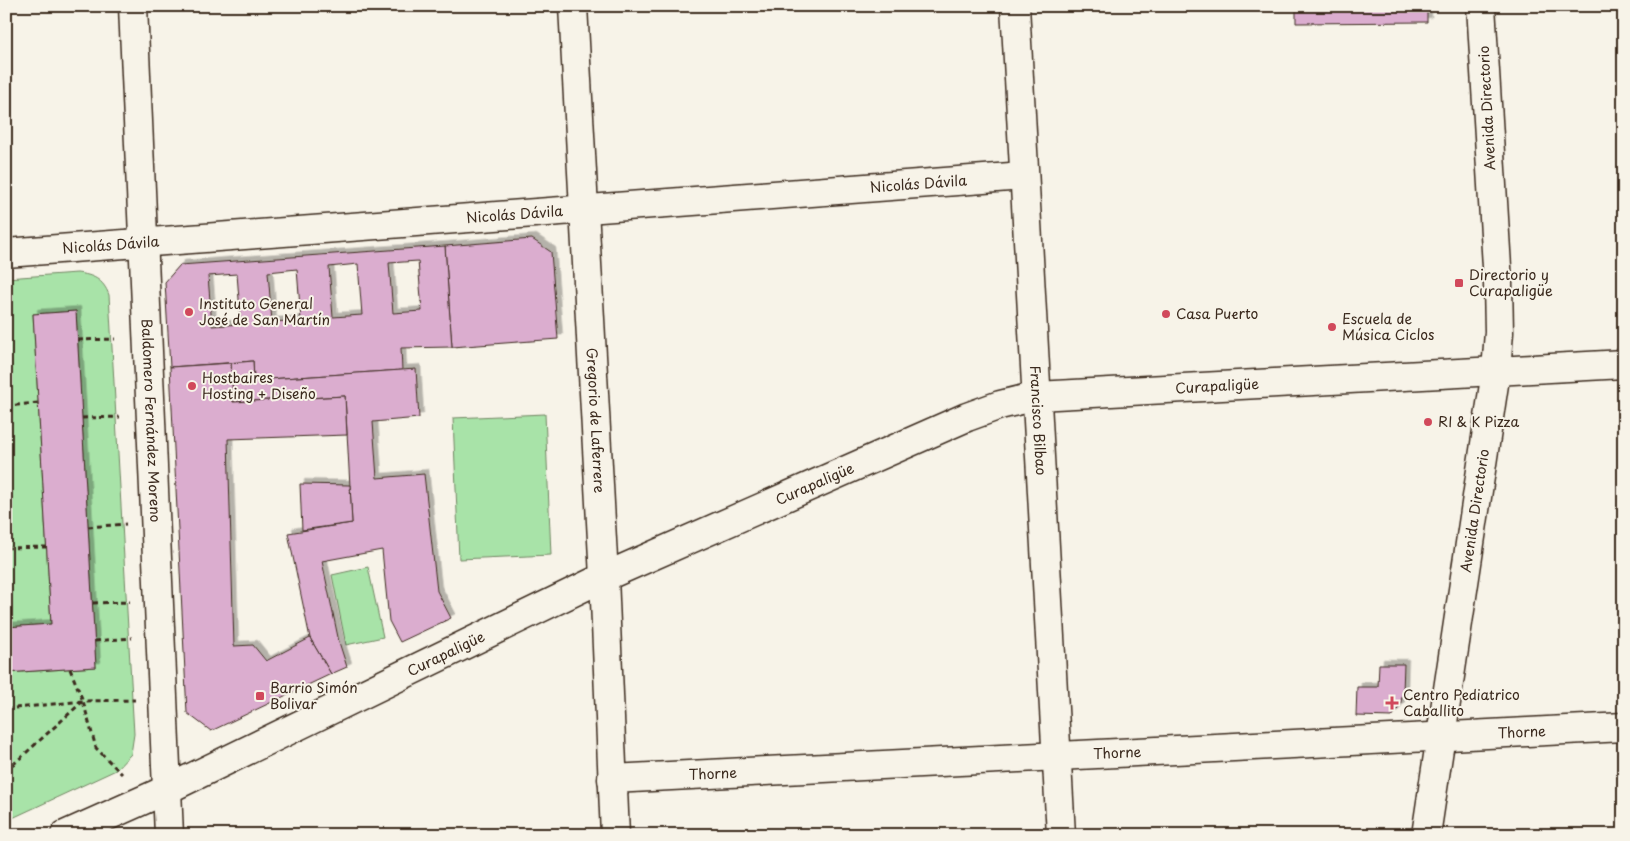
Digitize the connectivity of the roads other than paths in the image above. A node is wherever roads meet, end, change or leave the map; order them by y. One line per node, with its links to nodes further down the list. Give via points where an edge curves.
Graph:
1 (133, 6): 7 (street, Baldomero Fernández Moreno)
2 (573, 6): 6 (street, Gregorio de Laferrere)
3 (1015, 6): 5 (street, Francisco Bilbao)
4 (1481, 6): 10 (street, Avenida Directorio, via 1498,283)
5 (1024, 176): 6 (street, Nicolás Dávila); 11 (street, Francisco Bilbao)
6 (584, 209): 7 (street, Nicolás Dávila); 12 (street, Gregorio de Laferrere)
7 (144, 241): 8 (street, Nicolás Dávila); 17 (street, Baldomero Fernández Moreno)
8 (6, 253)
9 (1624, 364): 10 (street, Curapaligüe)
10 (1496, 371): 11 (street, Curapaligüe); 14 (street, Avenida Directorio)
11 (1037, 396): 12 (street, Curapaligüe, via 967,417); 15 (street, Francisco Bilbao)
12 (604, 577): 16 (street, Gregorio de Laferrere); 17 (street, Curapaligüe)
13 (1624, 727): 14 (street, Thorne)
14 (1440, 736): 15 (street, Thorne); 22 (street, Avenida Directorio)
15 (1057, 756): 16 (street, Thorne); 21 (street, Francisco Bilbao)
16 (612, 779): 20 (street, Gregorio de Laferrere)
17 (168, 788): 18 (street, Curapaligüe); 19 (street, Baldomero Fernández Moreno)
18 (65, 835)
19 (169, 835)
20 (615, 835)
21 (1061, 835)
22 (1426, 835)

